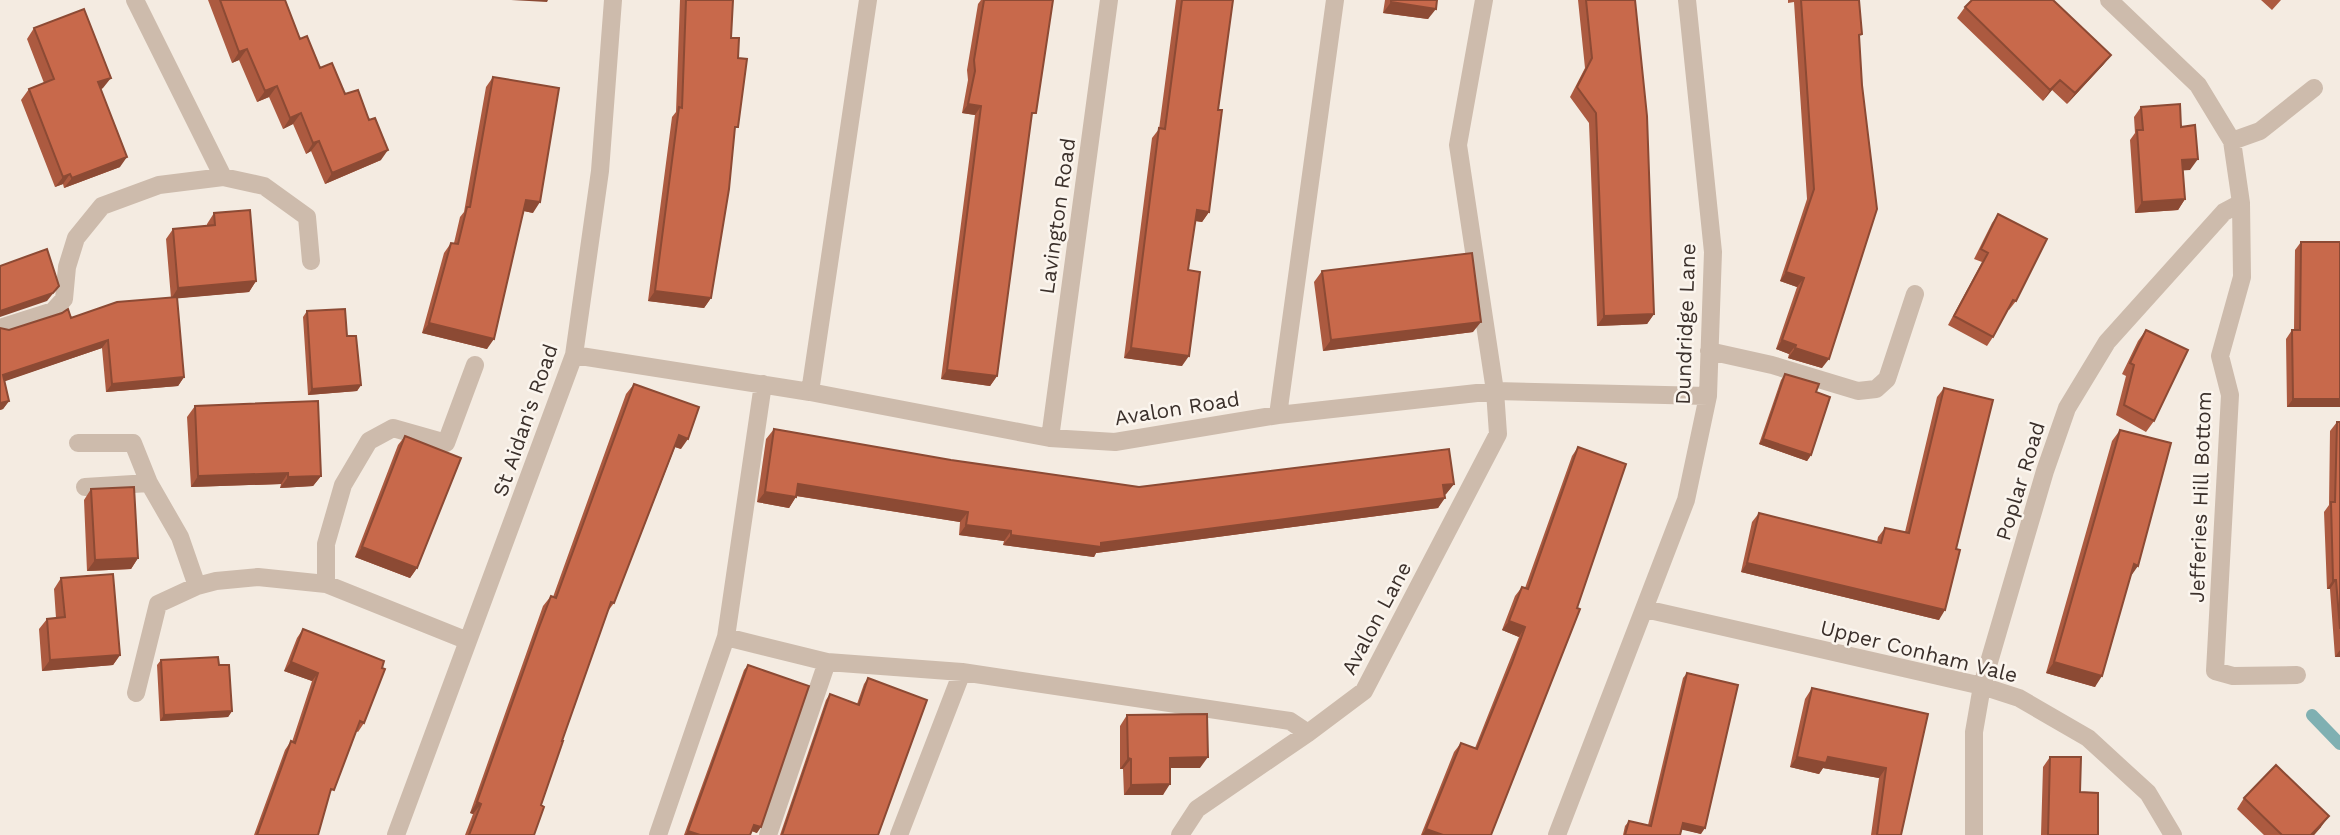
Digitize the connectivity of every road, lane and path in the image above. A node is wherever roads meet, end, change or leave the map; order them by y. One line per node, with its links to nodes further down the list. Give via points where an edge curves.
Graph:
1 (135, 0): 11 (street)
2 (613, 0): 17 (street, St Aidan's Road, via 600,171)
3 (868, 0): 21 (street)
4 (1109, 0): 24 (street, Lavington Road)
5 (1335, 0): 23 (street)
6 (1484, 0): 20 (street, Avalon Lane, via 1458,145)
7 (1687, 0): 16 (street, Dundridge Lane, via 1713,251)
8 (2109, 0): 10 (street, Jefferies Hill Bottom, via 2198,85)
9 (2314, 88): 10 (street, via 2260,131)
10 (2232, 141): 12 (street, Jefferies Hill Bottom)
11 (223, 177): 13 (street, via 264,186 307,217); 15 (street, via 159,185 102,206 76,239 64,299 53,311)
12 (2241, 203): 35 (street, Jefferies Hill Bottom, via 2242,277 2220,356 2230,395 2215,671 2233,676); 36 (street, Poplar Road, via 2224,212 2107,342 2067,408)
13 (311, 261)
14 (1915, 294): 16 (street, via 1887,379 1876,389 1858,391)
15 (0, 328)
16 (1709, 351): 22 (street, Dundridge Lane)
17 (574, 355): 19 (street, Avalon Road); 32 (street, St Aidan's Road)
18 (475, 365): 28 (street, via 446,443 393,428 369,441 342,485 326,544)
19 (763, 384): 21 (street, Avalon Road); 31 (street)
20 (1495, 391): 22 (street, Avalon Road); 23 (street, Avalon Road); 38 (street, Avalon Lane, via 1498,434 1364,691)
21 (810, 392): 24 (street, Avalon Road)
22 (1708, 396): 30 (street, Dundridge Lane, via 1686,500)
23 (1278, 415): 24 (street, Avalon Road, via 1115,442)
24 (1050, 438)
25 (78, 443): 26 (street, via 133,443)
26 (149, 482): 27 (street); 29 (street, via 180,537)
27 (85, 487)
28 (326, 584): 29 (street, via 258,577); 32 (street)
29 (197, 586): 37 (street, via 158,604)
30 (1645, 609): 36 (street, Upper Conham Vale); 44 (street, Dundridge Lane)
31 (726, 637): 33 (street); 40 (street)
32 (468, 641): 39 (street, St Aidan's Road)
33 (827, 662): 34 (street); 41 (street)
34 (962, 672): 38 (street, via 1290,721); 42 (street)
35 (2297, 675)
36 (1982, 686): 45 (street, Poplar Road, via 1974,732); 46 (street, Upper Conham Vale, via 2019,698 2088,738 2148,793)
37 (136, 693)
38 (1308, 733): 43 (street, Avalon Lane, via 1196,808)
39 (396, 835)
40 (658, 835)
41 (768, 835)
42 (899, 835)
43 (1180, 835)
44 (1557, 835)
45 (1974, 835)
46 (2173, 835)

